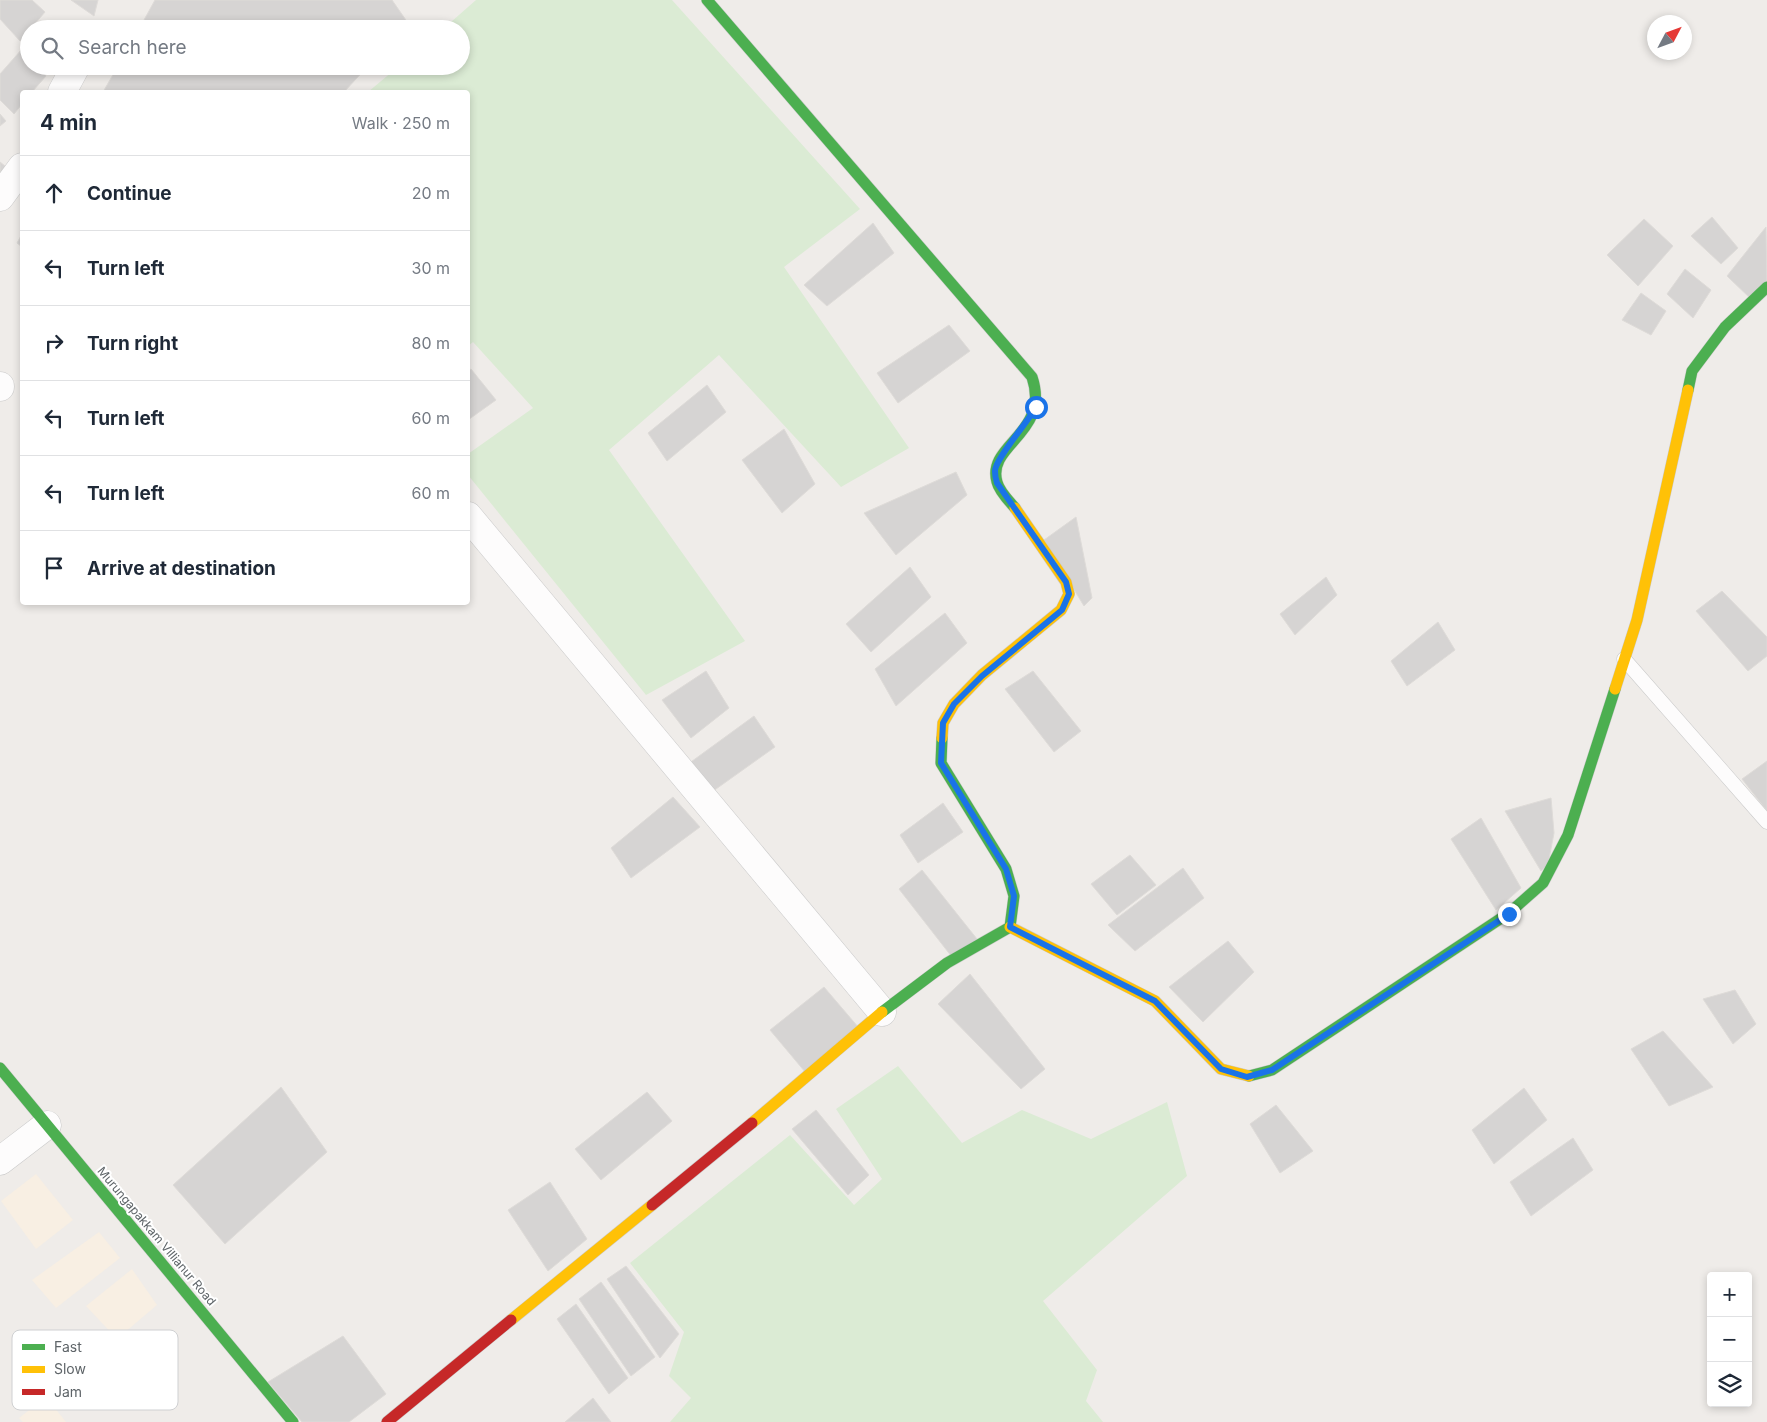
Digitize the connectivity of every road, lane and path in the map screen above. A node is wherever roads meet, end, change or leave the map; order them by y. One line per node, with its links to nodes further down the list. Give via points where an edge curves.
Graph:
1 (707, 0): 10 (street, via 1032,377 1036,407 998,460 995,470 997,483 1066,582 1069,594 1062,610 982,676 954,704 943,723 941,763 1006,869 1014,896)
2 (71, 75): 3 (street)
3 (63, 90)
4 (20, 171): 5 (street)
5 (0, 197)
6 (1767, 287): 8 (street, via 1725,327 1692,371 1637,620)
7 (470, 518): 11 (street)
8 (1624, 659): 9 (lane); 10 (street, via 1568,835 1543,883 1509,914 1272,1070 1247,1077 1221,1069 1155,1001)
9 (1767, 822)
10 (1010, 927): 11 (street, via 947,964)
11 (882, 1012): 16 (street, via 737,1136)
12 (0, 1068): 13 (street, Murungapakkam Villianur Road)
13 (47, 1125): 14 (street); 15 (street, Murungapakkam Villianur Road)
14 (0, 1161)
15 (293, 1422)
16 (387, 1422)

